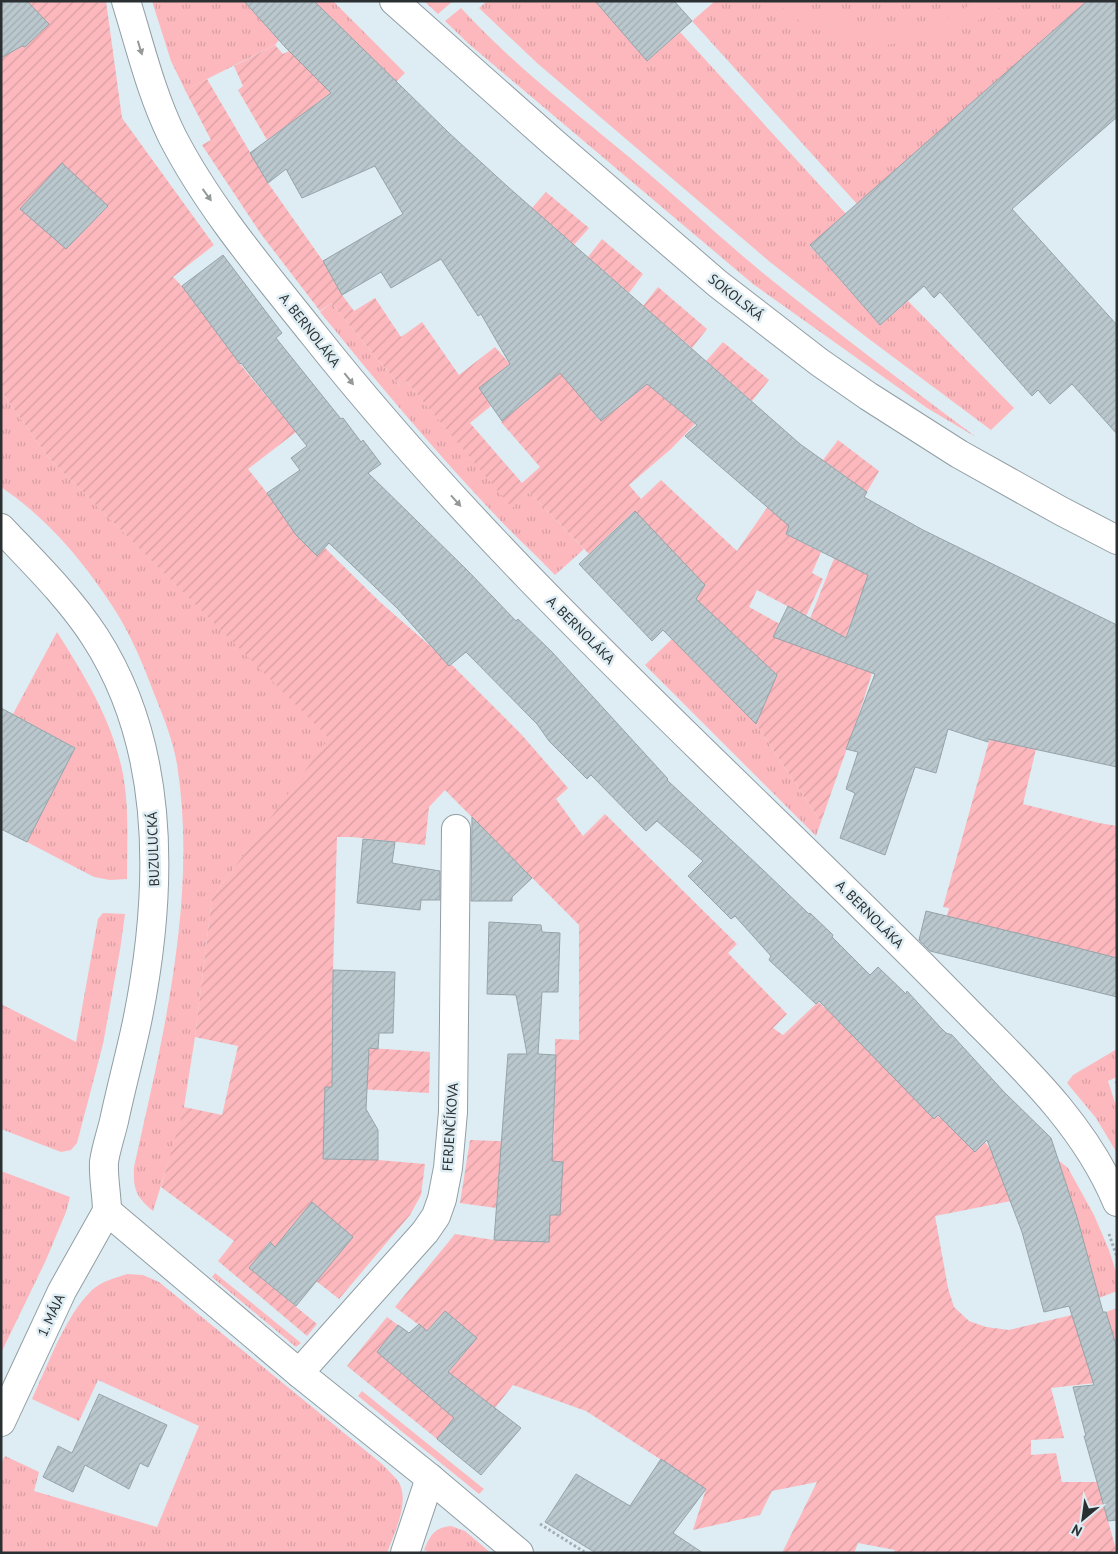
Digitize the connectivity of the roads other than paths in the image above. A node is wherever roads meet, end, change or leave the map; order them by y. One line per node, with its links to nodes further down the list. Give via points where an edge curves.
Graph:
1 (126, 1): 6 (street, A. BERNOLÁKA, one-way to 6, via 161,110 198,183 354,386 530,579 988,1031 1053,1100 1085,1141)
2 (394, 1): 4 (street, SOKOLSKÁ, via 718,284 819,362 959,454)
3 (1, 528): 7 (street, BUZULUCKÁ, via 73,606 96,637 137,726 148,772 154,824 153,903 137,1020 104,1162)
4 (1117, 540)
5 (456, 829): 8 (street, FERJENČÍKOVA, via 453,1112 442,1199 425,1232)
6 (1117, 1202)
7 (107, 1211): 8 (street); 9 (street, 1. MÁJA, via 62,1292)
8 (299, 1373): 10 (street)
9 (1, 1422)
10 (430, 1478): 11 (street); 12 (street)
11 (405, 1553)
12 (519, 1553)

